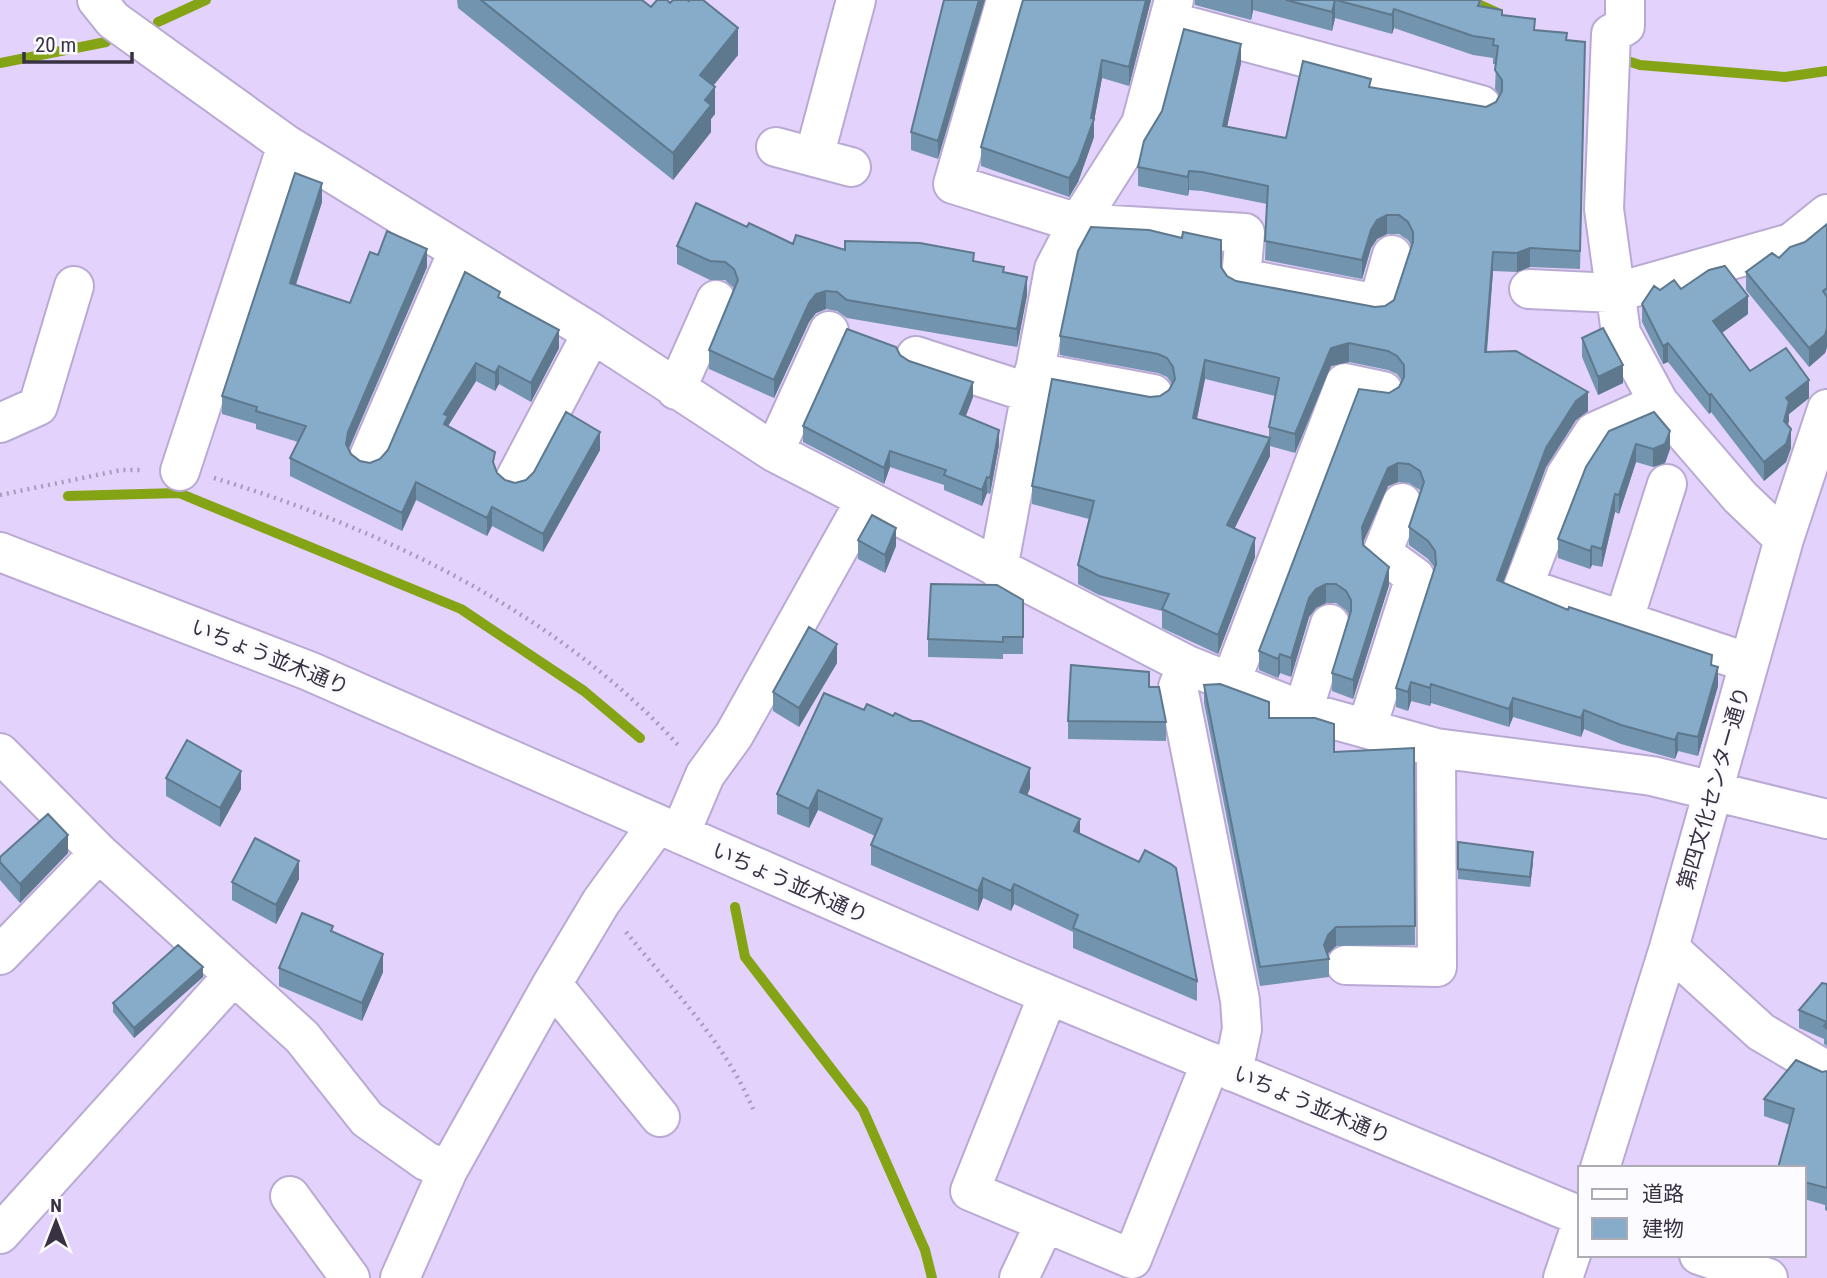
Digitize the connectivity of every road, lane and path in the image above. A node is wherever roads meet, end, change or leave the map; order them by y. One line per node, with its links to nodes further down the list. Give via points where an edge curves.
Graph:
1 (97, 0): 7 (street, via 113,20)
2 (856, 0): 9 (street)
3 (1006, 0): 12 (street, via 953,184)
4 (1172, 10): 6 (street); 12 (street, via 1141,124)
5 (1618, 17): 17 (street, via 1608,75 1604,209)
6 (1482, 105)
7 (287, 145): 13 (street); 31 (street)
8 (776, 146): 9 (street)
9 (814, 157): 10 (street)
10 (851, 167)
11 (1827, 214): 17 (street, via 1791,243)
12 (1078, 223): 14 (street, via 1245,233 1241,278 1378,304); 22 (street, via 1054,269)
13 (458, 251): 20 (street); 30 (street)
14 (1392, 255)
15 (74, 286): 28 (street, via 38,406)
16 (1529, 289): 17 (street)
17 (1614, 293): 26 (street, via 1621,332)
18 (716, 300): 23 (street)
19 (829, 331): 29 (street)
20 (592, 332): 23 (street); 32 (street)
21 (916, 356): 22 (street)
22 (1032, 383): 25 (street); 39 (street)
23 (676, 390): 29 (street)
24 (1383, 391): 44 (street, via 1345,383)
25 (1153, 394)
26 (1659, 402): 37 (street, via 1740,497); 40 (street, via 1594,432 1566,475 1523,587)
27 (1827, 409): 37 (street, 第四文化センター通り)
28 (0, 423)
29 (774, 452): 35 (street)
30 (368, 459)
31 (180, 471): 34 (path, via 121,470); 49 (path, via 287,500 477,587 544,628 657,723)
32 (515, 479)
33 (1667, 484): 40 (street)
34 (0, 495)
35 (865, 501): 39 (street); 49 (street, via 734,734)
36 (1402, 503): 46 (street, via 1382,553 1415,577)
37 (1784, 539): 42 (street, 第四文化センター通り)
38 (0, 552): 52 (street, いちょう並木通り, via 309,671)
39 (998, 569): 43 (street)
40 (1623, 621): 42 (street)
41 (1330, 625): 45 (street)
42 (1749, 663): 50 (street, 第四文化センター通り)
43 (1187, 665): 44 (street); 61 (street, via 1178,687 1240,1000 1242,1029)
44 (1230, 684): 45 (street)
45 (1303, 711): 46 (street)
46 (1367, 727): 47 (street)
47 (1436, 748): 50 (street, via 1652,776); 57 (street, via 1437,967)
48 (0, 753): 53 (street)
49 (705, 775): 52 (street)
50 (1714, 793): 51 (street); 55 (street, 第四文化センター通り)
51 (1827, 819)
52 (668, 830): 54 (street); 60 (street, いちょう並木通り)
53 (99, 853): 56 (street); 58 (street)
54 (601, 902): 59 (street); 63 (path, via 704,1027 743,1086)
55 (1669, 948): 62 (street, via 1761,1032); 65 (street, 第四文化センター通り)
56 (0, 955)
57 (1346, 965)
58 (233, 976): 66 (street, via 302,1037 367,1119 426,1161); 70 (street)
59 (552, 984): 64 (street); 66 (street)
60 (1048, 995): 61 (street, いちょう並木通り); 69 (street, via 970,1191)
61 (1222, 1067): 68 (street, いちょう並木通り); 69 (street, via 1132,1259)
62 (1822, 1068)
63 (752, 1109)
64 (660, 1117)
65 (1601, 1166)
66 (448, 1170): 74 (street)
67 (290, 1196): 73 (street)
68 (1578, 1215)
69 (1045, 1223): 75 (street)
70 (0, 1234)
71 (1578, 1234): 76 (street)
72 (1705, 1257): 77 (street)
73 (350, 1278)
74 (400, 1278)
75 (1020, 1278)
76 (1563, 1278)
77 (1768, 1278)

